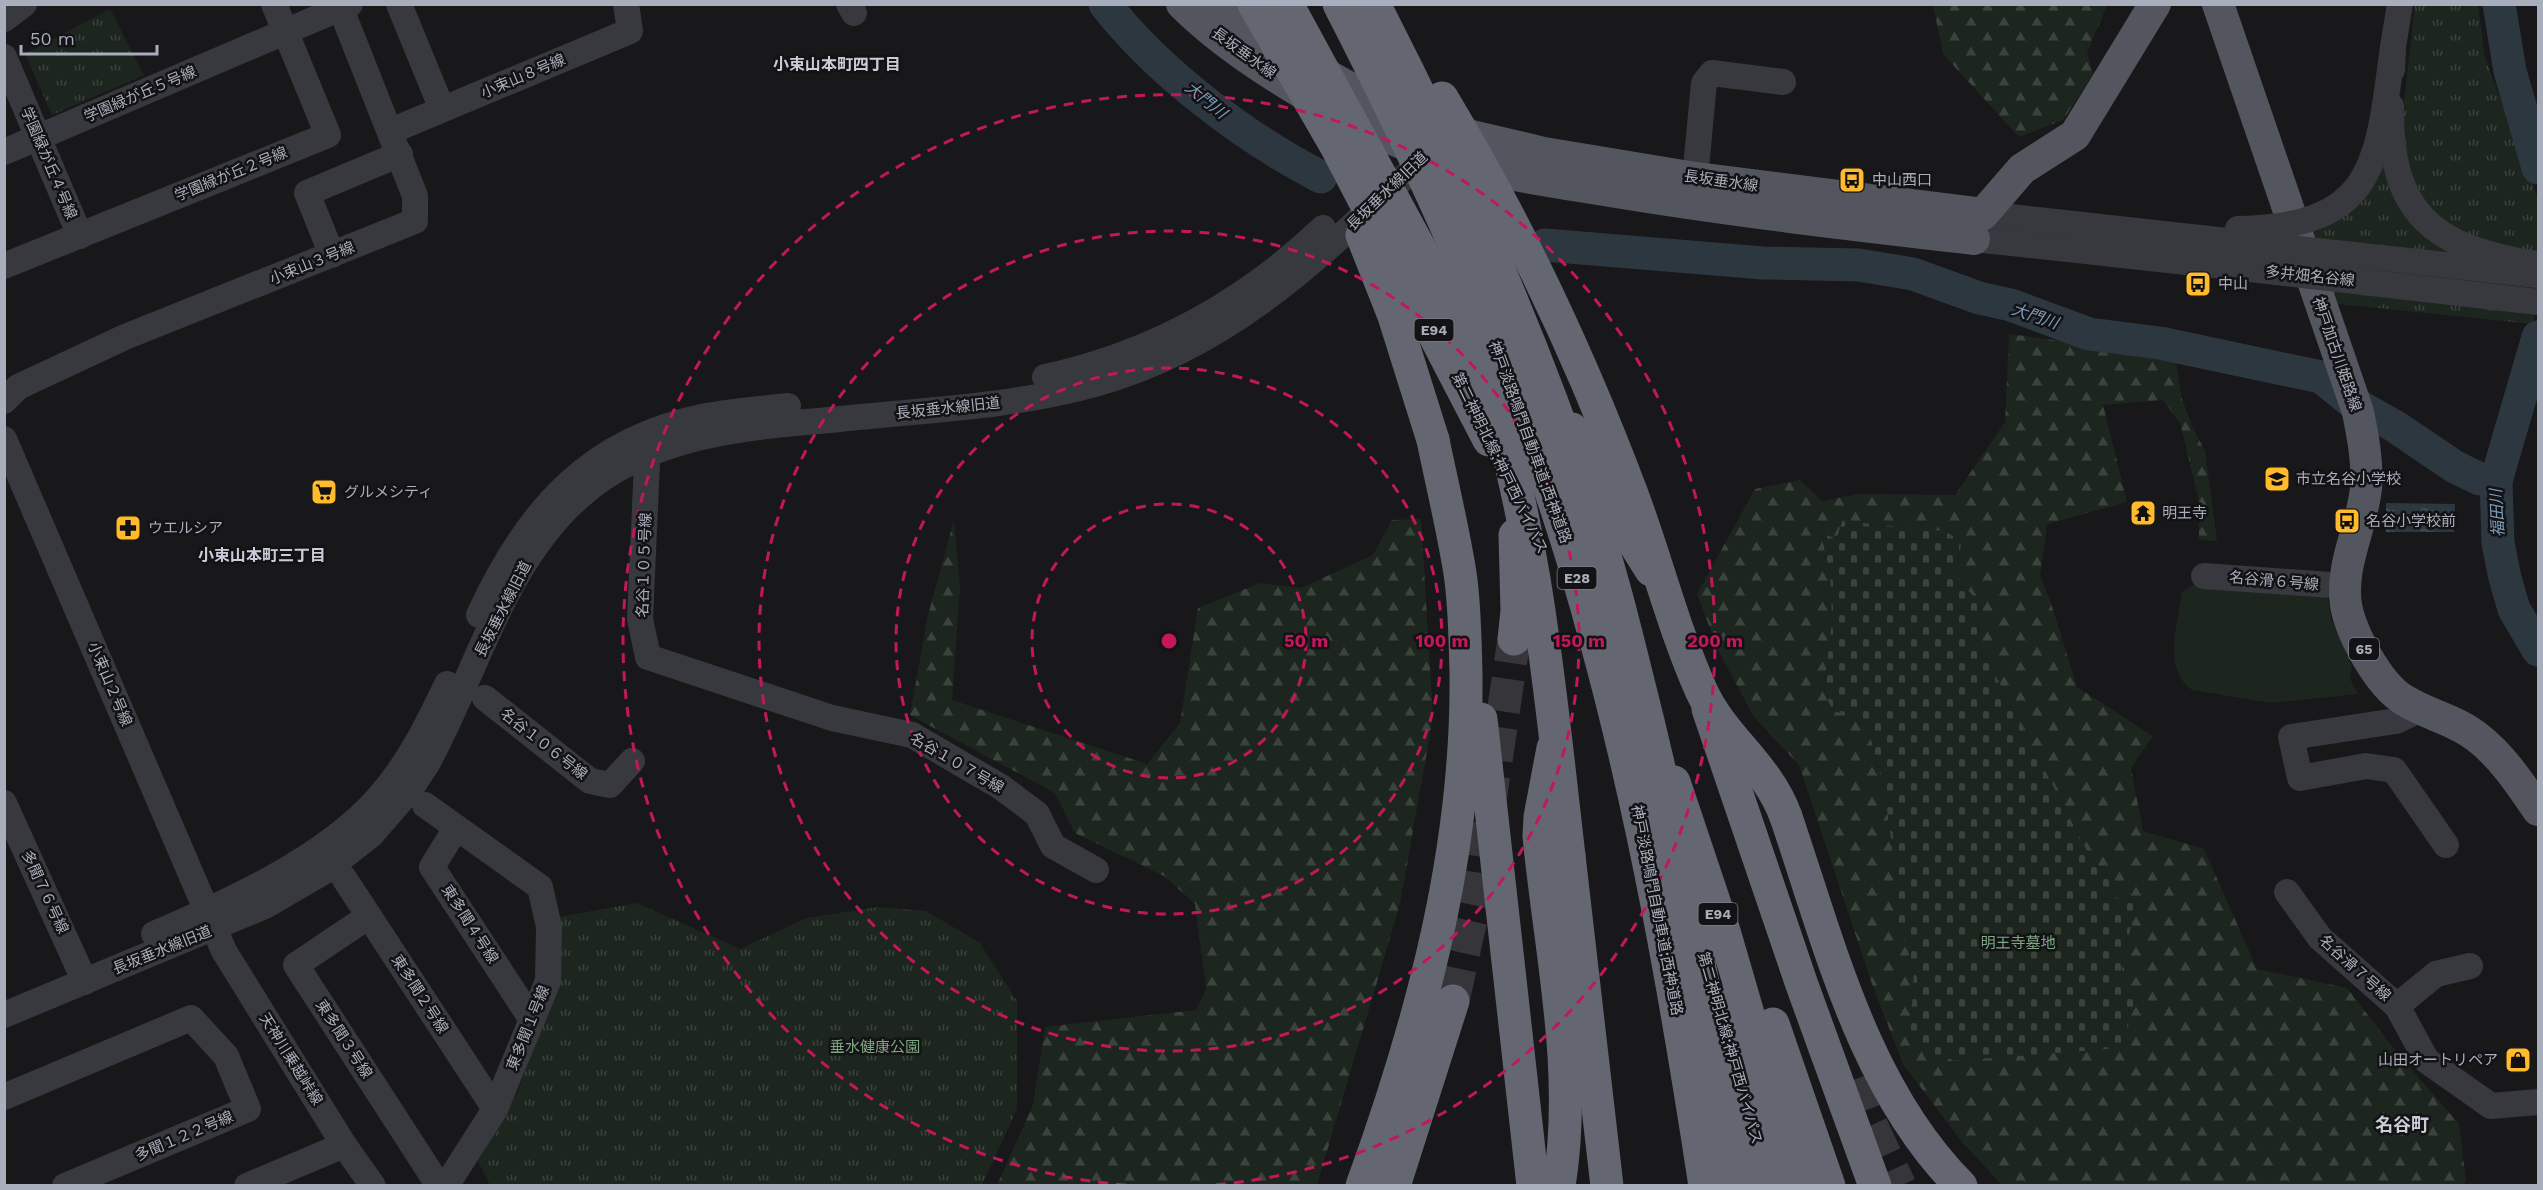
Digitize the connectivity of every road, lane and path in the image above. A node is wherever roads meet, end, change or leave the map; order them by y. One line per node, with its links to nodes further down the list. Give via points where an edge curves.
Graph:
1 (24, 4): 18 (street)
2 (274, 4): 19 (street, 学園緑が丘２号線)
3 (399, 4): 23 (street)
4 (626, 4): 23 (street, 小束山８号線, via 630,31)
5 (1182, 4): 25 (main road, 長坂垂水線, via 1195,18 1276,77 1362,124)
6 (1221, 4): 25 (main road, 長坂垂水線, via 1290,55 1373,101)
7 (1242, 4): 40 (highway, bridge, via 1311,126 1373,260 1413,369 1433,440)
8 (1254, 4): 44 (highway, 第二神明北線;神戸西バイパス / E94, bridge, via 1336,146)
9 (1287, 4): 44 (highway, 第二神明北線;神戸西バイパス / E94, bridge, via 1460,322)
10 (1328, 4): 57 (highway, bridge, via 1421,200 1490,388 1538,605 1554,722)
11 (1339, 4): 84 (highway, 神戸淡路鳴門自動車道;西神道路 / E28, bridge, via 1434,196 1481,307 1596,638 1630,773 1681,1032)
12 (1374, 4): 85 (highway, 神戸淡路鳴門自動車道;西神道路 / E28, bridge, via 1455,171 1505,286 1592,512 1654,742 1686,887)
13 (1384, 4): 46 (highway, bridge, via 1499,196 1539,272 1605,423)
14 (2156, 4): 29 (main road, via 2074,135 2022,169)
15 (2218, 4): 42 (main road, 神戸加古川姫路線 / 65, via 2354,397 2366,490)
16 (2400, 4): 20 (street)
17 (343, 6): 19 (street, 学園緑が丘５号線); 26 (street, 小束山３号線)
18 (4, 19)
19 (286, 31): 24 (street, 学園緑が丘５号線); 30 (street, 学園緑が丘２号線, via 328,135)
20 (2393, 47): 31 (street, bridge, via 2377,152 2358,186 2328,213); 33 (street, bridge, via 2391,138 2400,182 2409,201 2437,231 2460,246)
21 (4, 57): 24 (street, 学園緑が丘４号線)
22 (1783, 82): 28 (street, via 1712,73 1704,84)
23 (442, 109): 26 (street, 小束山８号線)
24 (38, 138): 27 (street, 学園緑が丘５号線); 30 (street, 学園緑が丘４号線)
25 (1423, 142): 28 (main road, 長坂垂水線, via 1544,153); 29 (main road, 長坂垂水線, via 1534,178 1691,204); 39 (street, 長坂垂水線旧道, via 1285,286 1216,332 1133,371 1028,398); 43 (highway, via 1489,365 1512,498 1517,567); 46 (highway, via 1614,511 1678,619)
26 (396, 143): 32 (street, 小束山８号線, via 307,194); 32 (street, 小束山３号線, via 415,196 416,221)
27 (4, 152)
28 (1695, 178): 29 (main road, 長坂垂水線)
29 (1979, 226): 31 (street, 多井畑名谷線); 31 (street, via 2054,222)
30 (80, 236): 34 (street, 学園緑が丘２号線)
31 (2235, 246): 35 (street, 多井畑名谷線, bridge); 36 (street, 多井畑名谷線, bridge)
32 (332, 255): 37 (street, 小束山３号線, via 125,337 18,387)
33 (2538, 265)
34 (4, 266)
35 (2538, 275)
36 (2538, 302)
37 (4, 401)
38 (4, 439): 62 (street, 小束山２号線)
39 (648, 443): 45 (street, 名谷１０５号線, via 640,619 648,657); 62 (street, 長坂垂水線旧道, via 625,465 580,496 544,536 508,593 427,764 385,820 348,855 266,906)
40 (1461, 574): 80 (highway, via 1466,704 1456,832 1427,981 1407,1054); 82 (highway)
41 (2204, 576): 42 (street, 名谷滑６号線)
42 (2345, 586): 48 (main road, 神戸加古川姫路線 / 65, via 2350,620 2371,662 2397,695)
43 (1514, 639)
44 (1609, 657): 51 (highway, 第二神明北線;神戸西バイパス / E94); 86 (highway, 第二神明北線;神戸西バイパス / E94, via 1656,815 1700,941)
45 (686, 671): 58 (street, 名谷１０７号線, via 832,718 912,735 1001,787 1037,814 1053,846)
46 (1704, 689): 89 (highway, bridge, via 1749,830); 90 (highway, bridge, via 1722,724 1766,776 1786,817 1839,974 1879,1066 1926,1143)
47 (485, 698): 49 (street, 名谷１０６号線, via 590,781 610,785)
48 (2421, 709): 53 (main road, 神戸加古川姫路線 / 65, via 2478,737); 56 (street, via 2396,721 2291,737 2300,778 2366,766 2394,770)
49 (632, 761)
50 (4, 803): 55 (street, 多聞７６号線)
51 (1682, 804): 87 (highway, 第二神明北線;神戸西バイパス / E94, via 1760,1048); 88 (highway, via 1761,993)
52 (425, 806): 54 (street, 東多聞１号線)
53 (2538, 810)
54 (456, 828): 69 (street, 東多聞４号線, via 432,867); 69 (street, 東多聞１号線, via 540,887 549,927 548,981)
55 (11, 834): 64 (street, 多聞７６号線)
56 (2446, 845)
57 (1555, 857): 74 (highway); 83 (highway, via 1566,1089)
58 (1096, 870)
59 (344, 879): 61 (street, 東多聞２号線)
60 (2287, 892): 67 (street, 名谷滑７号線, via 2320,938)
61 (369, 916): 72 (street, 東多聞２号線); 78 (street, 東多聞３号線, via 296,965)
62 (210, 919): 64 (street, 長坂垂水線旧道); 73 (street, 天神川乗越峠線, via 224,951)
63 (2470, 966): 67 (street, via 2436,974)
64 (82, 974): 65 (street, 長坂垂水線旧道); 68 (street, 長坂垂水線旧道)
65 (4, 997)
66 (1453, 1001): 81 (highway)
67 (2397, 1006): 71 (street, 名谷滑７号線, via 2427,1061 2491,1106)
68 (4, 1015)
69 (532, 1020): 72 (street, 東多聞１号線)
70 (4, 1097): 75 (street, 多聞１２２号線, via 191,1018 226,1056 248,1109)
71 (2538, 1102)
72 (495, 1109): 79 (street, 東多聞１号線)
73 (344, 1145): 76 (street); 77 (street, 天神川乗越峠線)
74 (1606, 1176)
75 (65, 1185)
76 (247, 1185)
77 (373, 1185)
78 (439, 1185)
79 (446, 1185)
80 (1362, 1185)
81 (1394, 1185)
82 (1533, 1185)
83 (1558, 1185)
84 (1705, 1185)
85 (1735, 1185)
86 (1768, 1185)
87 (1798, 1185)
88 (1829, 1185)
89 (1875, 1185)
90 (1961, 1185)

